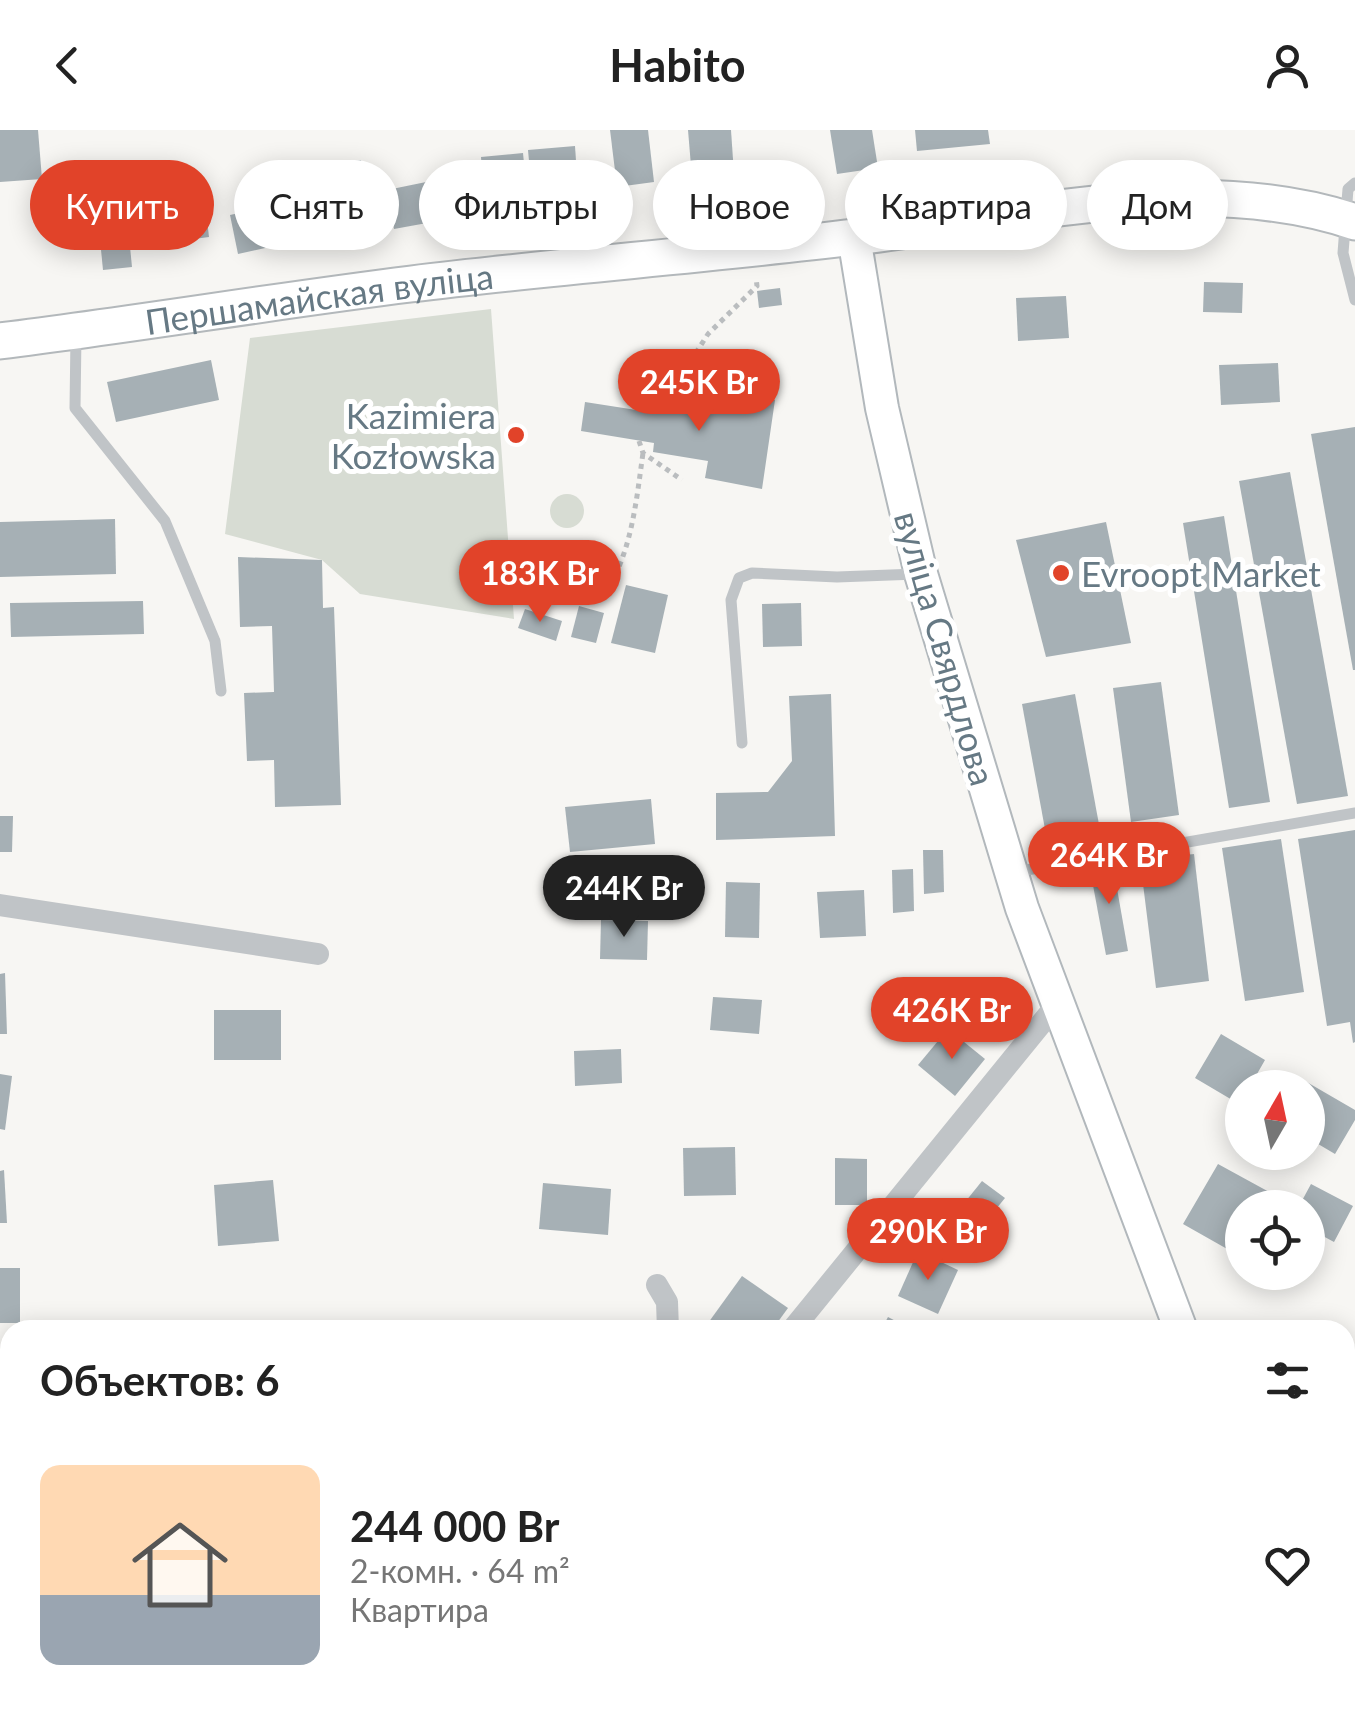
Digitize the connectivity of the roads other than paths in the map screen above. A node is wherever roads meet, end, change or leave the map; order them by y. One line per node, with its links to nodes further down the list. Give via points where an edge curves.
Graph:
1 (1355, 183): 3 (lane, via 1348,189)
2 (1067, 210): 3 (main road, Першамайская вуліца, via 1181,198 1281,205)
3 (1350, 220): 6 (lane, via 1343,253)
4 (845, 239): 7 (main road, Першамайская вуліца, via 412,284)
5 (856, 250): 9 (main road, вуліца Свярдлова, via 882,408)
6 (1355, 300)
7 (75, 332): 8 (main road, Першамайская вуліца); 10 (lane, via 76,408 165,520 216,641)
8 (0, 341)
9 (922, 574): 11 (lane, via 738,578 731,600); 13 (main road, вуліца Свярдлова)
10 (222, 690)
11 (742, 743)
12 (1355, 813): 13 (lane)
13 (1011, 873): 16 (main road, вуліца Свярдлова)
14 (0, 905): 15 (street)
15 (318, 954)
16 (1058, 1002): 19 (street); 20 (main road, вуліца Свярдлова)
17 (657, 1284): 18 (street, via 668,1302)
18 (668, 1320)
19 (800, 1320)
20 (1177, 1320)

